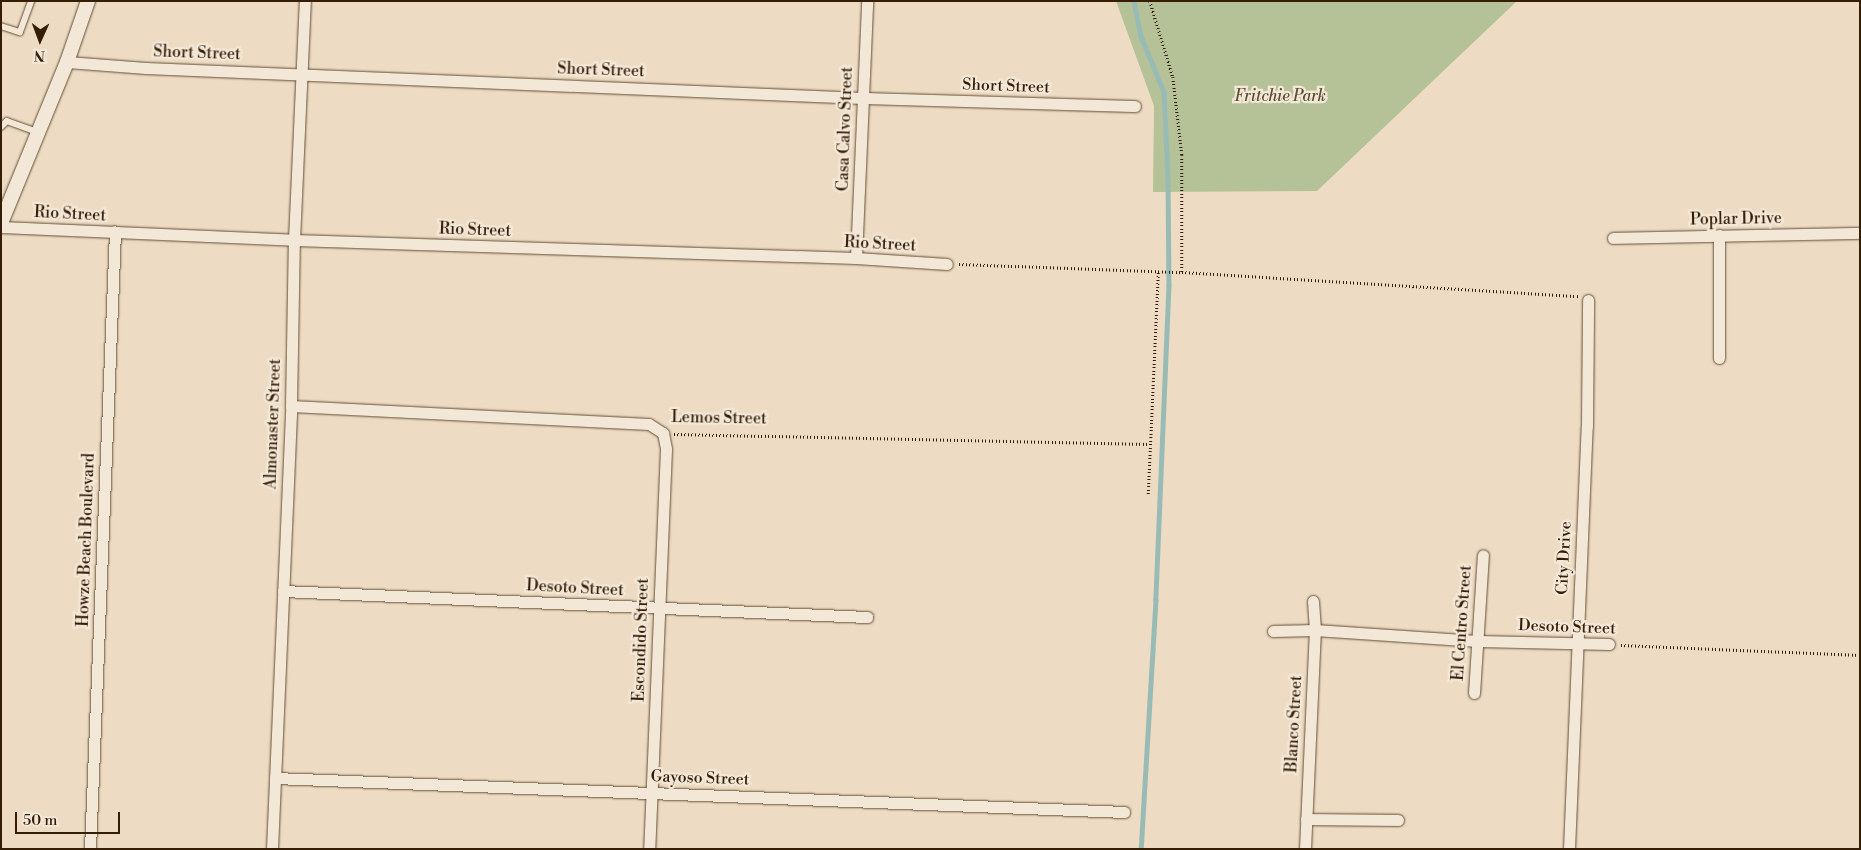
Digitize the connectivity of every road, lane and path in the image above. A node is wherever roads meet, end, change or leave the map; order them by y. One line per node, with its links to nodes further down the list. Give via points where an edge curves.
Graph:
1 (31, 1): 6 (lane, via 20,32)
2 (88, 1): 7 (street)
3 (305, 1): 8 (street, Almonaster Street)
4 (867, 1): 9 (street, Casa Calvo Street)
5 (1150, 1): 22 (path, via 1173,77 1181,146)
6 (1, 26)
7 (67, 62): 8 (street, Short Street); 12 (street)
8 (302, 74): 9 (street, Short Street); 18 (street, Almonaster Street)
9 (862, 98): 10 (street, Short Street); 19 (street, Casa Calvo Street)
10 (1135, 106)
11 (1, 126): 12 (lane, via 7,121)
12 (38, 132): 13 (street)
13 (1, 225): 14 (street, Rio Street)
14 (115, 232): 18 (street, Rio Street); 46 (street, Howze Beach Boulevard)
15 (1860, 233): 16 (street, Poplar Drive)
16 (1719, 235): 17 (street, Poplar Drive); 24 (street)
17 (1613, 238)
18 (294, 240): 19 (street, Rio Street); 25 (street, Almonaster Street)
19 (856, 258): 20 (street, Rio Street)
20 (947, 264): 21 (path)
21 (1158, 271): 22 (path); 27 (path)
22 (1182, 272): 23 (path, via 1556,293)
23 (1588, 300): 37 (street, City Drive, via 1587,426)
24 (1719, 358)
25 (291, 406): 26 (street, Lemos Street, via 649,424); 30 (street, Almonaster Street)
26 (663, 433): 27 (path, Lemos Street); 32 (street, Escondido Street, via 666,449)
27 (1150, 444): 28 (path)
28 (1148, 494)
29 (1483, 555): 36 (street, El Centro Street)
30 (283, 591): 32 (street, Desoto Street); 41 (street, Almonaster Street)
31 (1313, 600): 34 (street, Blanco Street)
32 (658, 608): 33 (street, Desoto Street); 42 (street, Escondido Street)
33 (867, 617)
34 (1315, 630): 35 (street, Desoto Street); 36 (street, Desoto Street); 44 (street, Blanco Street)
35 (1273, 631)
36 (1478, 641): 37 (street, Desoto Street); 40 (street, El Centro Street)
37 (1576, 643): 38 (street, Desoto Street); 50 (street, City Drive)
38 (1610, 644): 39 (path, Desoto Street)
39 (1860, 655)
40 (1474, 693)
41 (275, 778): 42 (street, Gayoso Street); 47 (street, Almonaster Street)
42 (652, 792): 43 (street, Gayoso Street); 48 (street, Escondido Street)
43 (1124, 812)
44 (1306, 819): 45 (street); 49 (street, Blanco Street)
45 (1398, 820)
46 (90, 849)
47 (272, 849)
48 (649, 849)
49 (1305, 849)
50 (1569, 849)

